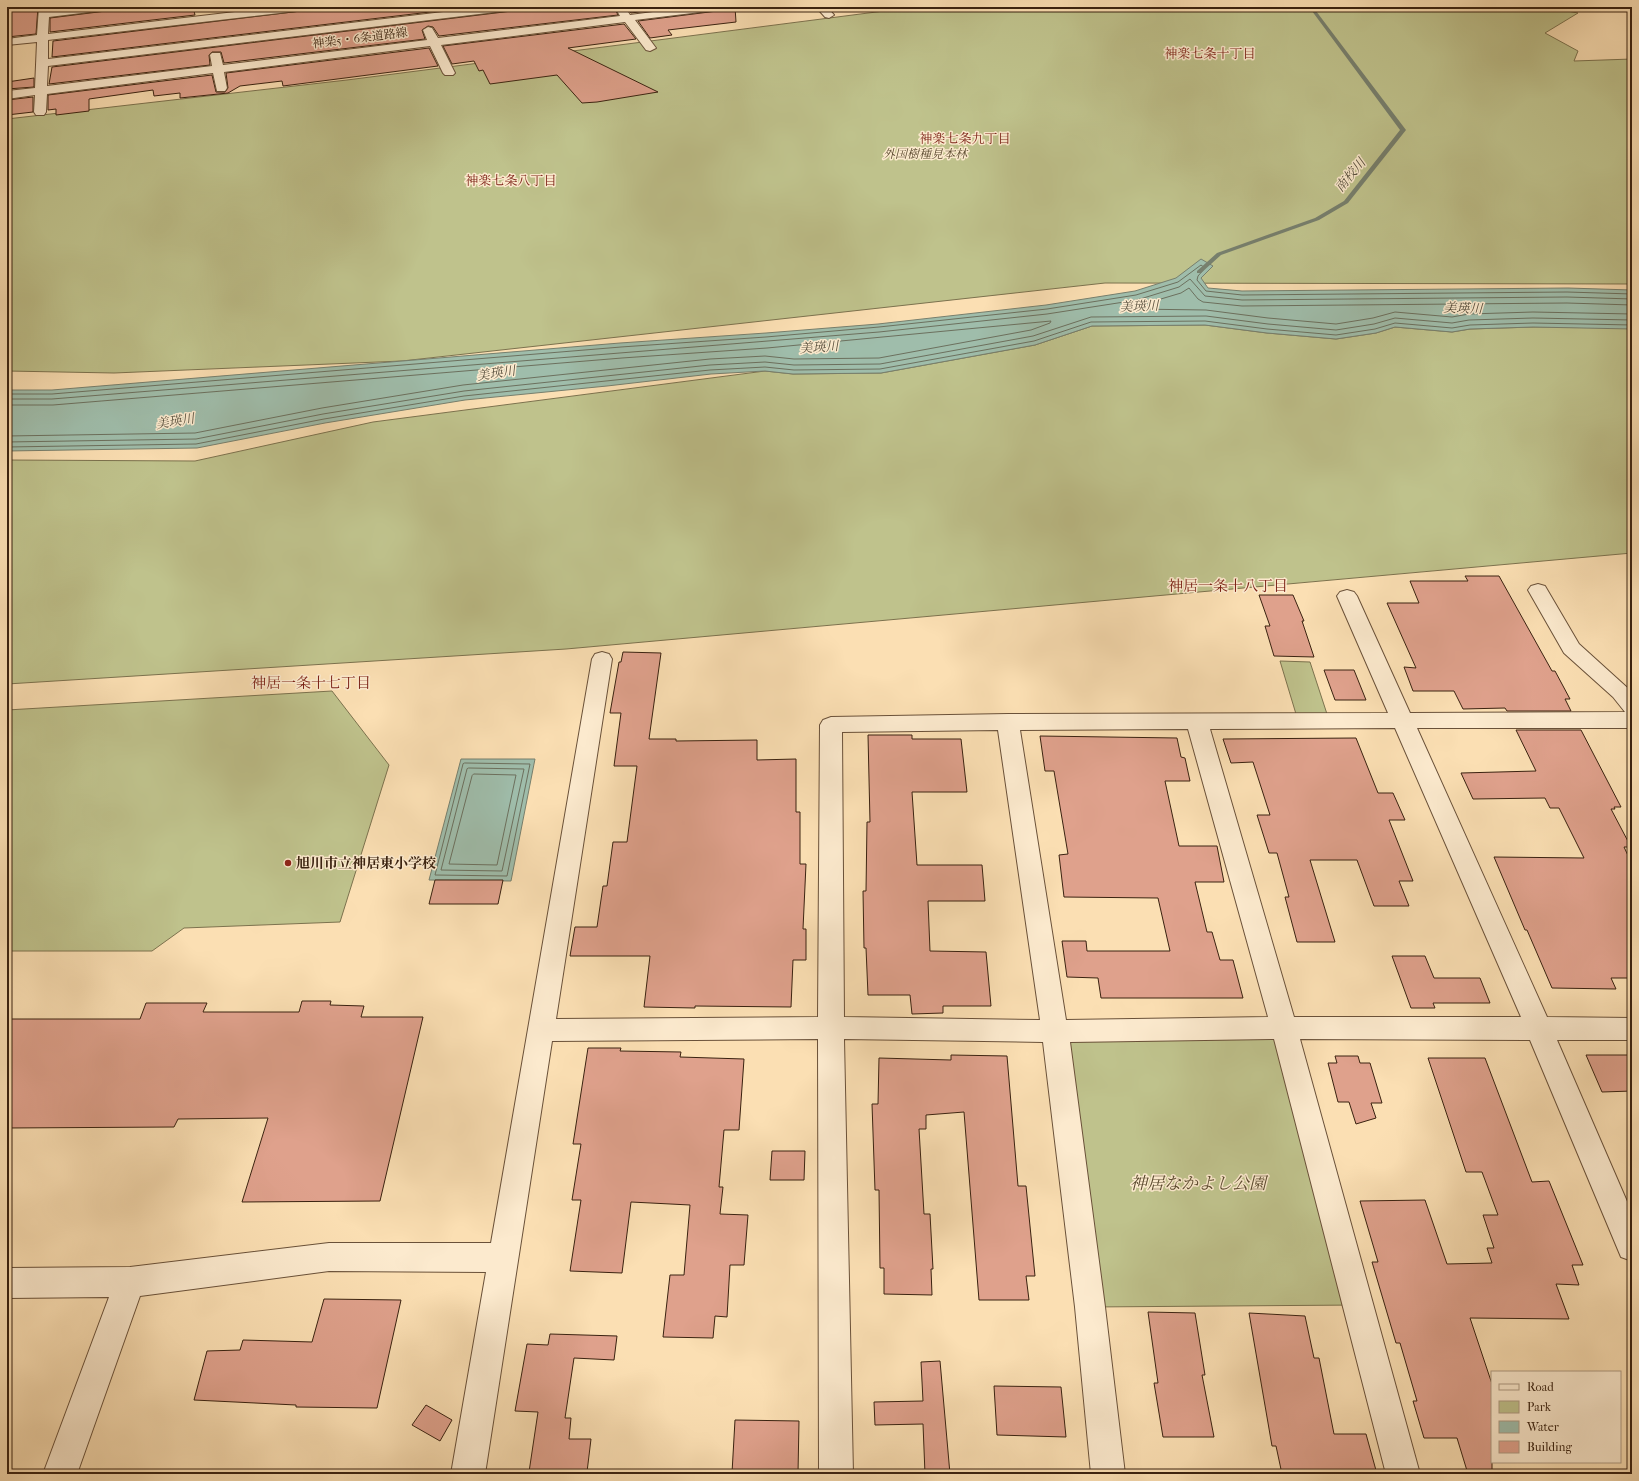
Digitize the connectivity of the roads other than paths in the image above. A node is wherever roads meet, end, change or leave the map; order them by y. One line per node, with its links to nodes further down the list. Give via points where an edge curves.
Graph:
1 (106, 7): 9 (street)
2 (305, 7): 10 (street)
3 (416, 7): 11 (street)
4 (512, 7): 11 (street)
5 (619, 7): 12 (street)
6 (717, 7): 12 (street, 神楽5・6条道路線)
7 (1626, 7): 8 (street)
8 (1632, 9)
9 (44, 10): 13 (street)
10 (207, 13): 13 (street); 15 (street)
11 (422, 18): 15 (street); 16 (street)
12 (627, 18): 16 (street, 神楽5・6条道路線); 17 (street)
13 (42, 38): 14 (street); 18 (street)
14 (7, 42)
15 (214, 42): 18 (street); 19 (street)
16 (434, 42): 19 (street, 神楽5・6条道路線); 20 (street)
17 (650, 48)
18 (43, 63): 22 (street)
19 (218, 70): 21 (street); 22 (street, 神楽5・6条道路線)
20 (449, 73)
21 (220, 88)
22 (42, 91): 23 (street, 神楽5・6条道路線); 24 (street)
23 (7, 95)
24 (40, 112)
25 (1538, 590): 28 (street, via 1571,648 1621,692)
26 (1347, 596): 30 (street)
27 (602, 659): 37 (street)
28 (1632, 707)
29 (1632, 720): 30 (street)
30 (1401, 721): 32 (street); 35 (street)
31 (1008, 722): 32 (street); 33 (street, via 831,725); 38 (street)
32 (1197, 722): 34 (street)
33 (831, 1028): 37 (street); 38 (street); 45 (street)
34 (1284, 1028): 35 (street); 38 (street); 47 (street)
35 (1538, 1029): 36 (street); 39 (street)
36 (1632, 1029)
37 (541, 1030): 40 (street)
38 (1055, 1031): 46 (street)
39 (1632, 1247)
40 (504, 1258): 41 (street, via 329,1257); 44 (street)
41 (130, 1282): 42 (street); 43 (street)
42 (7, 1283)
43 (60, 1474)
44 (468, 1474)
45 (836, 1474)
46 (1108, 1474)
47 (1403, 1474)

